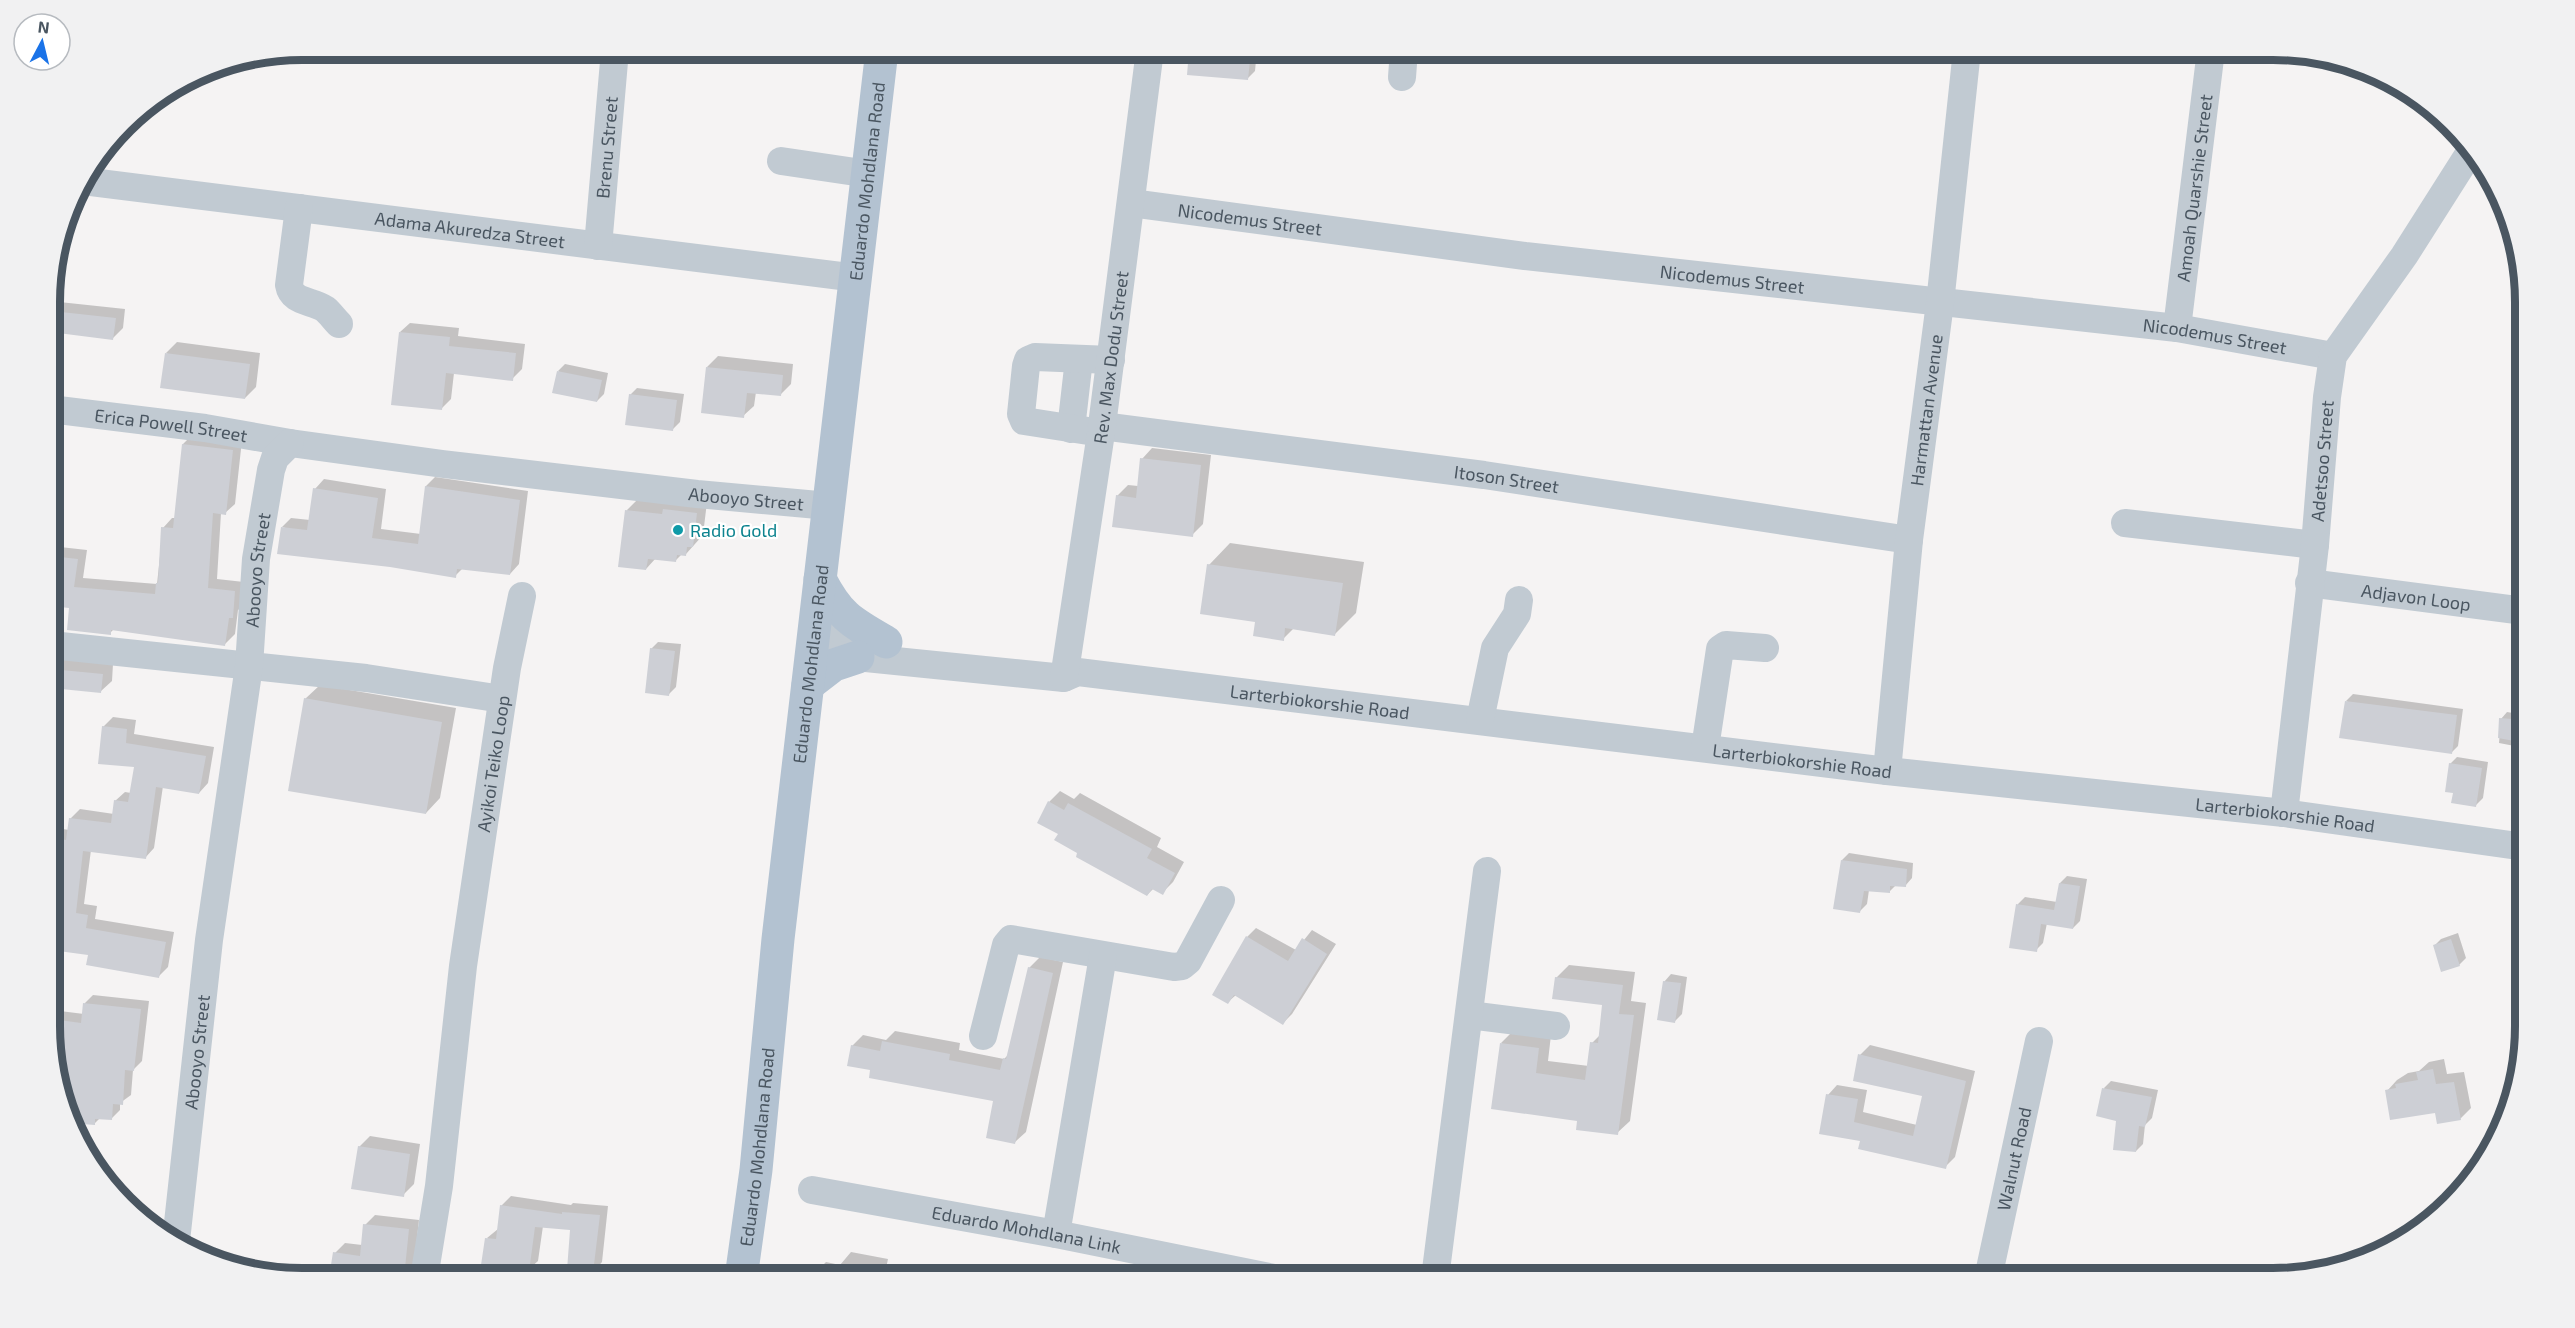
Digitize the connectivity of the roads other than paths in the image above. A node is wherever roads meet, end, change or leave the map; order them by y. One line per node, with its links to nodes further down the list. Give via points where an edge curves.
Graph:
1 (614, 60): 12 (street, Brenu Street)
2 (881, 60): 8 (main road, Eduardo Mohdlana Road)
3 (1149, 60): 10 (street, Rev. Max Dodu Street)
4 (1966, 60): 14 (street, Harmattan Avenue)
5 (2210, 60): 16 (street, Amoah Quarshie Street)
6 (2467, 157): 17 (street, Adetsoo Street, via 2404,256)
7 (780, 161): 8 (street)
8 (869, 174): 13 (main road, Eduardo Mohdlana Road)
9 (92, 181): 11 (street, Adama Akuredza Street)
10 (1131, 203): 14 (street, Nicodemus Street, via 1525,255); 19 (street, Rev. Max Dodu Street)
11 (299, 208): 12 (street, Adama Akuredza Street); 15 (street, via 290,292 322,307)
12 (598, 246): 13 (street, Adama Akuredza Street)
13 (857, 278): 24 (main road, Eduardo Mohdlana Road)
14 (1940, 303): 16 (street, Nicodemus Street); 26 (street, Harmattan Avenue)
15 (339, 324)
16 (2177, 328): 17 (street, Nicodemus Street)
17 (2333, 356): 27 (street, Adetsoo Street)
18 (1079, 359): 19 (street); 21 (street); 21 (street, Itoson Street, via 1035,357 1028,360 1024,375 1024,421)
19 (1111, 360): 22 (street, Rev. Max Dodu Street)
20 (60, 410): 23 (street, Erica Powell Street)
21 (1071, 429): 22 (street, Itoson Street)
22 (1102, 430): 26 (street, Itoson Street, via 1484,475); 39 (street, Rev. Max Dodu Street)
23 (290, 443): 24 (street, Abooyo Street, via 697,494); 38 (street, Abooyo Street, via 275,458 267,491 256,559)
24 (829, 506): 28 (main road, Eduardo Mohdlana Road)
25 (2125, 523): 27 (street)
26 (1909, 540): 44 (street, Harmattan Avenue)
27 (2315, 544): 29 (street, Adetsoo Street)
28 (820, 579): 33 (main road, Eduardo Mohdlana Road); 34 (main road, via 844,616)
29 (2309, 583): 32 (street, Adjavon Loop); 45 (street, Adetsoo Street)
30 (522, 596): 41 (street)
31 (1519, 600): 42 (street, via 1517,614 1495,648)
32 (2515, 610)
33 (813, 642): 34 (street, Larterbiokorshie Road); 37 (street, Larterbiokorshie Road); 40 (main road, Eduardo Mohdlana Road)
34 (886, 642): 39 (street, Larterbiokorshie Road)
35 (60, 646): 38 (street, Ayikoi Teiko Loop)
36 (1765, 648): 43 (street, via 1726,645 1720,649)
37 (858, 657): 39 (street, Larterbiokorshie Road); 40 (main road, via 834,665)
38 (249, 666): 41 (street, Ayikoi Teiko Loop, via 389,681); 55 (street, Abooyo Street, via 209,940)
39 (1069, 671): 42 (street, Larterbiokorshie Road)
40 (808, 685): 58 (main road, Eduardo Mohdlana Road)
41 (502, 699): 57 (street, Ayikoi Teiko Loop, via 463,966 439,1186)
42 (1480, 720): 43 (street, Larterbiokorshie Road)
43 (1705, 748): 44 (street, Larterbiokorshie Road)
44 (1887, 771): 45 (street, Larterbiokorshie Road)
45 (2284, 813): 46 (street, Larterbiokorshie Road)
46 (2515, 847)
47 (1487, 871): 50 (street)
48 (1221, 900): 49 (street, via 1182,966)
49 (1103, 956): 52 (street, via 1011,939 1006,945); 56 (street)
50 (1469, 1015): 51 (street); 60 (street)
51 (1556, 1026)
52 (983, 1036)
53 (2039, 1041): 61 (street, Walnut Road)
54 (813, 1190): 56 (street, Eduardo Mohdlana Link)
55 (177, 1233)
56 (1056, 1234): 59 (street, Eduardo Mohdlana Link)
57 (426, 1268)
58 (742, 1268)
59 (1224, 1268)
60 (1436, 1268)
61 (1990, 1268)

